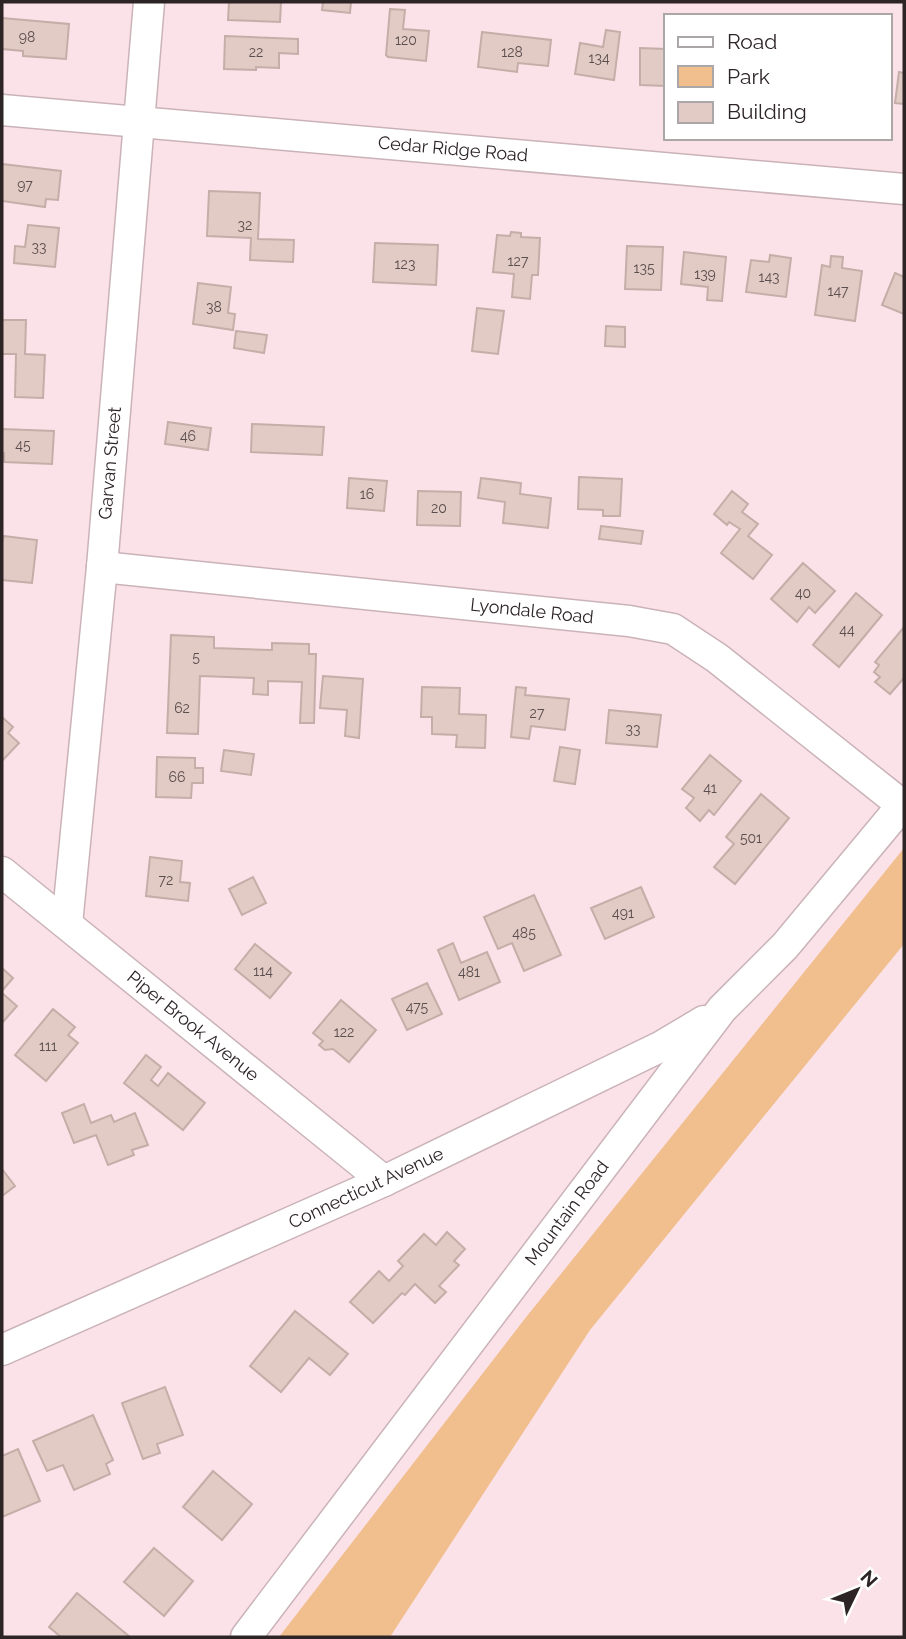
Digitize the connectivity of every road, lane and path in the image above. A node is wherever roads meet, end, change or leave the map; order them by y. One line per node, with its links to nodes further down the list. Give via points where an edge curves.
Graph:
1 (149, 2): 3 (street, Garvan Street)
2 (2, 110): 3 (street, Cedar Ridge Road)
3 (137, 122): 4 (street, Cedar Ridge Road); 5 (street, Garvan Street)
4 (904, 189)
5 (102, 567): 6 (street, Lyondale Road, via 673,629 717,658); 8 (street, Garvan Street)
6 (903, 804): 9 (street, Mountain Road, via 785,946)
7 (2, 872): 8 (street, Piper Brook Avenue)
8 (66, 924): 10 (street, Piper Brook Avenue)
9 (722, 1009): 10 (street, Connecticut Avenue, via 662,1046); 12 (street, Mountain Road)
10 (384, 1181): 11 (street, Connecticut Avenue)
11 (2, 1350)
12 (246, 1637)

